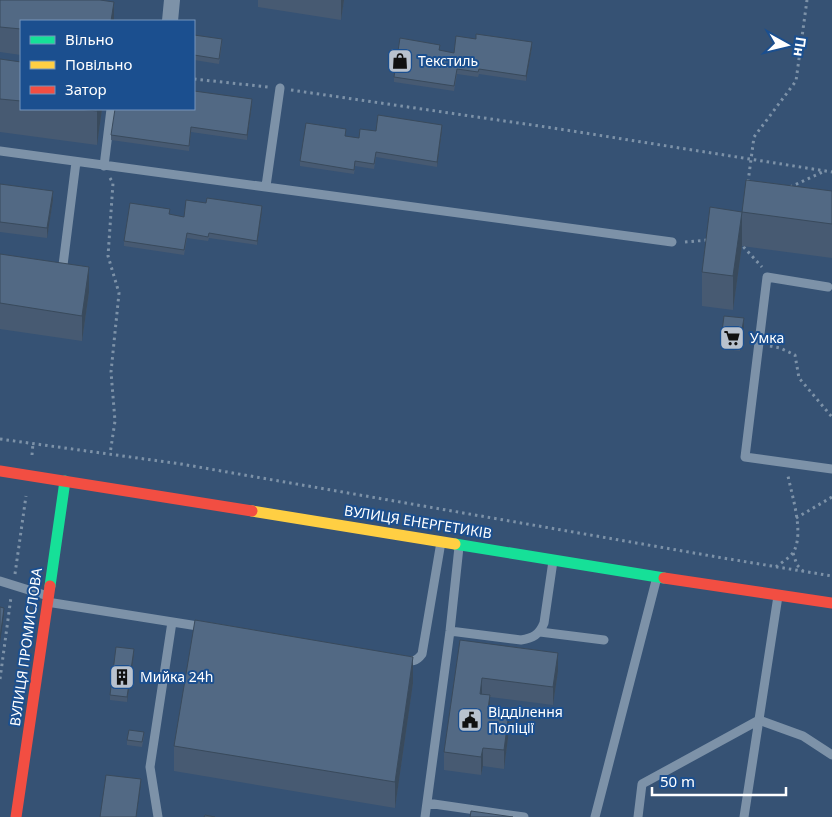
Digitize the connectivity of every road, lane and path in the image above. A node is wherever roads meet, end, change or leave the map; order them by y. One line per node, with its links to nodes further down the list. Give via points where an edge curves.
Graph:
1 (172, 0): 3 (street)
2 (807, 0): 8 (path, via 796,81 754,137)
3 (170, 20)
4 (195, 78): 5 (path)
5 (280, 88): 8 (path); 14 (lane)
6 (111, 110): 10 (lane)
7 (0, 151): 9 (lane)
8 (750, 159): 11 (path); 13 (path)
9 (76, 162): 10 (lane); 22 (lane, via 62,273)
10 (104, 166): 14 (lane); 28 (path, via 113,183 108,256 119,293 111,372 115,421)
11 (825, 171): 12 (path); 15 (path)
12 (832, 172)
13 (747, 184)
14 (266, 186): 19 (lane)
15 (789, 188)
16 (740, 235): 20 (path)
17 (712, 238): 19 (path)
18 (730, 241): 20 (path)
19 (672, 242)
20 (739, 242): 21 (path)
21 (766, 270)
22 (53, 272)
23 (828, 287): 29 (lane, via 767,277 745,457)
24 (780, 348): 25 (path, via 795,355 799,378)
25 (832, 417)
26 (0, 439): 27 (path)
27 (33, 443): 28 (path); 32 (path)
28 (110, 454): 40 (path)
29 (785, 463): 30 (lane); 35 (path)
30 (832, 469)
31 (0, 471): 32 (main road, ВУЛИЦЯ ЕНЕРГЕТИКІВ)
32 (29, 475): 33 (main road, ВУЛИЦЯ ЕНЕРГЕТИКІВ); 45 (path)
33 (65, 481): 36 (main road, ВУЛИЦЯ ЕНЕРГЕТИКІВ); 47 (main road, ВУЛИЦЯ ПРОМИСЛОВА)
34 (832, 497): 35 (path)
35 (796, 518): 38 (path, via 797,543)
36 (441, 541): 37 (main road, ВУЛИЦЯ ЕНЕРГЕТИКІВ); 54 (lane, via 422,654 412,662)
37 (460, 544): 39 (main road, ВУЛИЦЯ ЕНЕРГЕТИКІВ); 51 (lane)
38 (793, 552): 40 (path); 41 (path)
39 (553, 559): 42 (main road, ВУЛИЦЯ ЕНЕРГЕТИКІВ); 52 (lane, via 547,607)
40 (776, 567): 41 (path)
41 (803, 571): 43 (path)
42 (657, 576): 46 (main road, ВУЛИЦЯ ЕНЕРГЕТИКІВ); 63 (lane)
43 (832, 576)
44 (0, 581): 45 (lane)
45 (13, 585): 47 (lane); 55 (path)
46 (778, 596): 48 (main road, ВУЛИЦЯ ЕНЕРГЕТИКІВ); 56 (lane)
47 (47, 599): 49 (lane); 59 (main road, ВУЛИЦЯ ПРОМИСЛОВА)
48 (832, 603)
49 (172, 622): 50 (lane); 60 (lane, via 150,767)
50 (210, 628)
51 (450, 631): 52 (lane, via 521,640); 58 (lane)
52 (540, 632): 53 (lane)
53 (604, 640)
54 (392, 658)
55 (0, 679)
56 (759, 720): 57 (lane, via 803,736); 64 (lane, via 642,784); 65 (lane)
57 (832, 755)
58 (427, 803): 61 (lane); 62 (lane)
59 (16, 817)
60 (158, 817)
61 (425, 817)
62 (524, 817)
63 (595, 817)
64 (638, 817)
65 (744, 817)

